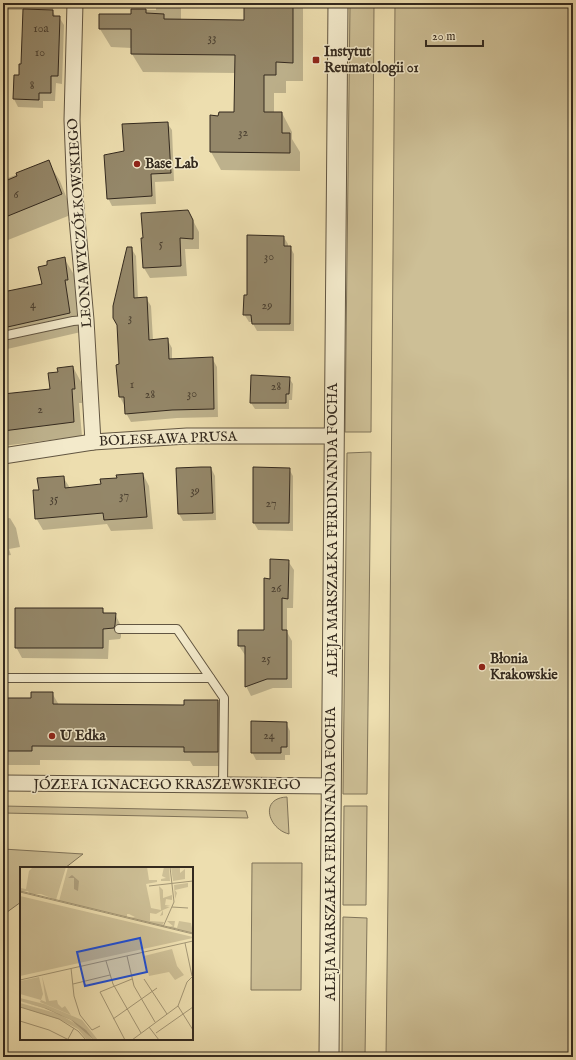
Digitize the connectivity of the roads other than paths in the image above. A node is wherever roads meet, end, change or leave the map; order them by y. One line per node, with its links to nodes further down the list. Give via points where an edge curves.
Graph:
1 (75, 3): 3 (street, LEONA WYCZÓŁKOWSKIEGO, via 72,120)
2 (338, 3): 5 (street, ALEJA MARSZAŁKA FERDINANDA FOCHA)
3 (86, 320): 4 (lane); 6 (street, LEONA WYCZÓŁKOWSKIEGO)
4 (3, 336)
5 (334, 436): 6 (street, BOLESŁAWA PRUSA, via 187,436); 13 (street, ALEJA MARSZAŁKA FERDINANDA FOCHA)
6 (92, 442): 7 (street, BOLESŁAWA PRUSA)
7 (3, 456)
8 (118, 629): 10 (lane, via 176,629)
9 (3, 678): 10 (lane)
10 (210, 678): 12 (lane, via 224,698)
11 (3, 783): 12 (street, JÓZEFA IGNACEGO KRASZEWSKIEGO)
12 (223, 786): 13 (street, JÓZEFA IGNACEGO KRASZEWSKIEGO)
13 (331, 786): 14 (street, ALEJA MARSZAŁKA FERDINANDA FOCHA)
14 (329, 1057)

